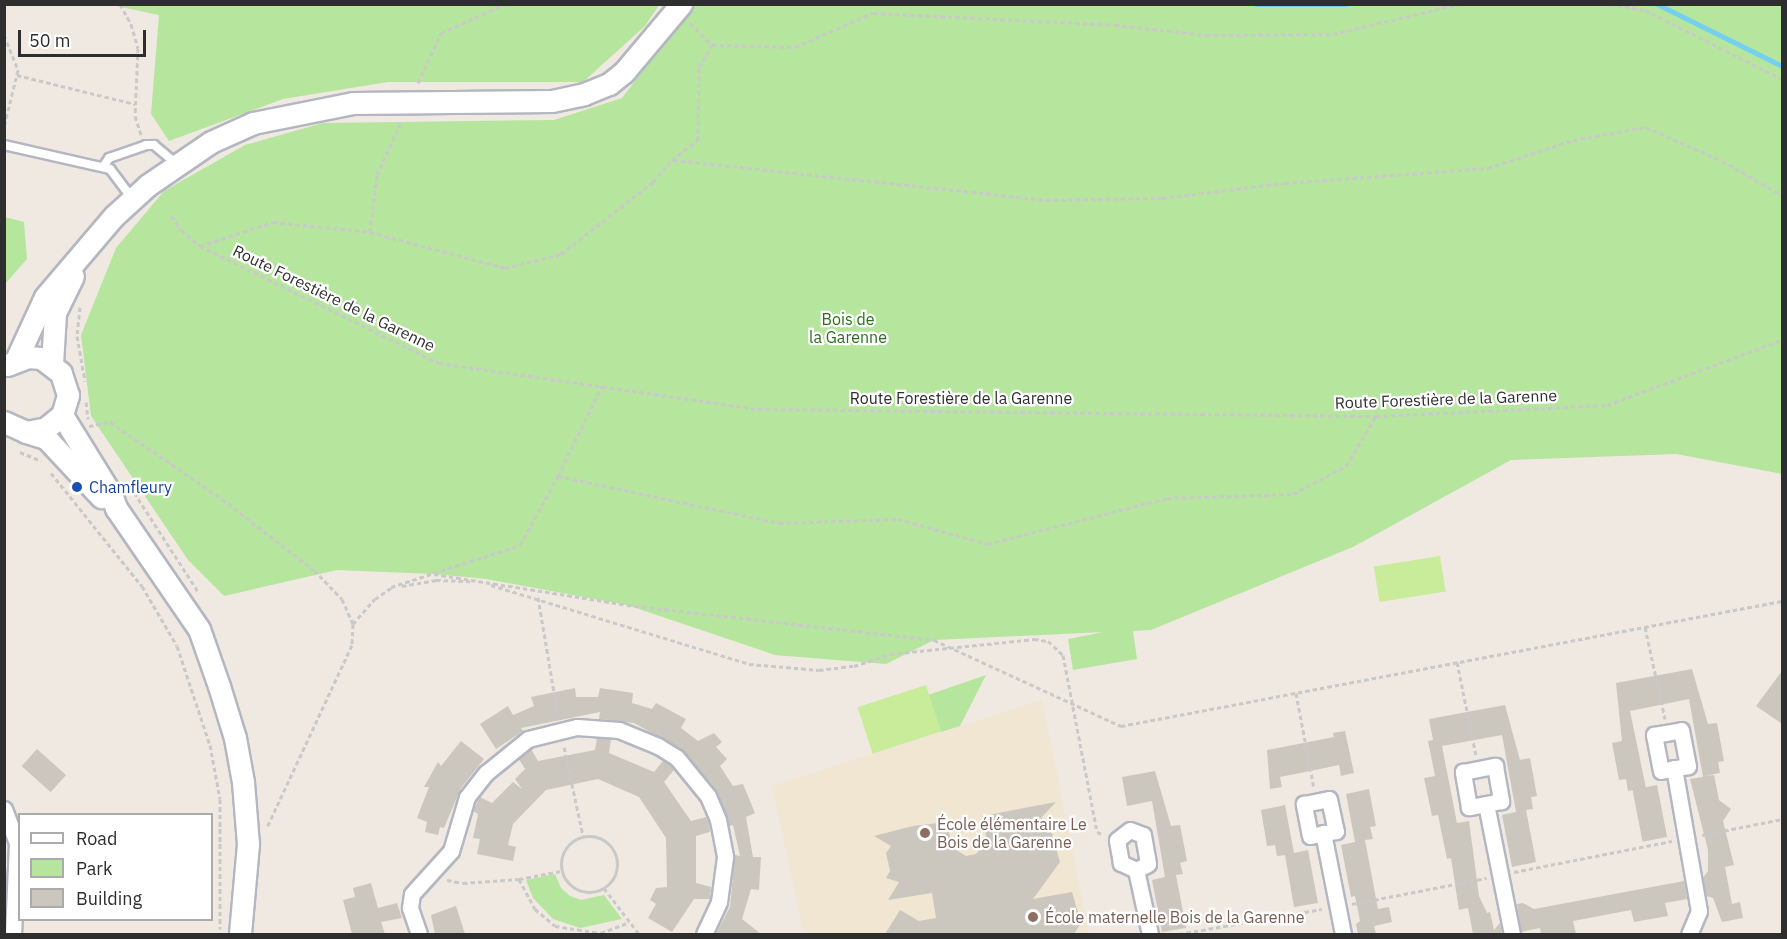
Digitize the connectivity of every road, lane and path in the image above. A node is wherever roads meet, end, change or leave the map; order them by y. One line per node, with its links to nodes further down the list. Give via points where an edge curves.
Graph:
1 (120, 4): 9 (path, via 138,48)
2 (1459, 4): 6 (path, via 1333,34 1206,35 1104,24 873,13 795,47)
3 (1610, 4): 8 (path, via 1645,10)
4 (679, 7): 6 (path); 14 (main road, via 624,72 609,84 584,94 528,102 353,103 292,113 253,123 211,142)
5 (4, 35): 7 (path)
6 (712, 45): 13 (path, via 699,67 698,140)
7 (17, 75): 9 (path); 10 (path)
8 (1782, 79)
9 (135, 104): 12 (path, via 135,116)
10 (4, 127)
11 (4, 145): 15 (lane)
12 (146, 145): 14 (lane, via 154,145); 15 (lane, via 109,158)
13 (672, 160): 16 (path, via 1046,200 1162,198 1285,183 1488,168 1573,140 1647,127 1722,161); 19 (path, via 653,182 561,254 505,268 370,232 273,222)
14 (178, 165): 17 (main road)
15 (103, 167): 17 (lane, via 110,169)
16 (1782, 195)
17 (133, 199): 20 (main road)
18 (171, 216): 19 (path, Route Forestière de la Garenne, via 181,231)
19 (200, 246): 24 (path, Route Forestière de la Garenne, via 439,363)
20 (84, 253): 22 (main road, via 45,297); 23 (main road, via 55,313)
21 (1782, 340): 26 (path, Route Forestière de la Garenne, via 1606,405)
22 (10, 363): 23 (main road, via 34,357)
23 (52, 364): 25 (main road, via 67,385)
24 (602, 386): 26 (path, Route Forestière de la Garenne, via 758,409); 31 (path)
25 (62, 415): 29 (main road, via 46,428); 32 (main road)
26 (1376, 416): 31 (path, via 1346,466 1293,494 1167,498 988,544 898,519 779,523)
27 (5, 422): 29 (main road)
28 (89, 426): 36 (path, via 110,422 222,499 314,570 342,599)
29 (26, 432): 32 (main road, via 46,438)
30 (11, 448): 61 (path, via 41,461 94,523 142,586 177,646 210,745 220,799)
31 (558, 476): 33 (path, via 520,545)
32 (116, 508): 62 (main road, via 198,629 235,738 248,844)
33 (434, 574): 34 (path); 38 (path, via 627,605 934,640)
34 (392, 587): 36 (path); 38 (path, via 436,580 479,582 749,664 819,670 854,666 890,654)
35 (1782, 601): 37 (path)
36 (353, 624): 49 (path, via 352,645)
37 (1645, 627): 39 (path); 42 (path)
38 (949, 647): 41 (path); 41 (path, via 1048,641 1063,655)
39 (1457, 662): 40 (path); 44 (path)
40 (1296, 693): 41 (path, via 1121,726); 45 (path)
41 (1073, 704): 51 (path, via 1097,832)
42 (1668, 732): 43 (street, via 1681,730 1688,766); 43 (street, via 1654,735 1661,771)
43 (1674, 768): 50 (street)
44 (1479, 769): 46 (street, via 1495,766 1501,801); 46 (street, via 1463,772 1469,807)
45 (1316, 801): 58 (street, via 1329,799 1336,831 1323,833)
46 (1486, 804): 54 (street)
47 (4, 809): 60 (street, via 17,843)
48 (1782, 819): 50 (path)
49 (267, 827)
50 (1686, 838): 54 (path); 71 (street, via 1699,911)
51 (1117, 840): 52 (street, via 1121,863); 52 (street, via 1130,830 1143,835 1148,864)
52 (1136, 870): 67 (street)
53 (561, 871): 56 (path); 57 (path, via 567,883 578,890 592,893); 57 (path, via 564,850 572,841 597,837 609,844 616,856 617,870)
54 (1500, 875): 58 (path); 70 (street)
55 (426, 876): 56 (path, via 463,883); 63 (street, via 410,900); 66 (street, via 451,851 466,797 507,753 528,739 560,729 619,730 677,758 708,795 718,820 724,869 719,902)
56 (519, 879): 64 (path, via 526,896 544,919 570,931)
57 (604, 888): 59 (path)
58 (1337, 907): 68 (path); 69 (street)
59 (629, 921): 64 (path); 65 (path)
60 (13, 934)
61 (220, 934)
62 (240, 934)
63 (419, 934)
64 (601, 934)
65 (639, 934)
66 (704, 934)
67 (1150, 934)
68 (1179, 934)
69 (1343, 934)
70 (1512, 934)
71 (1689, 934)

